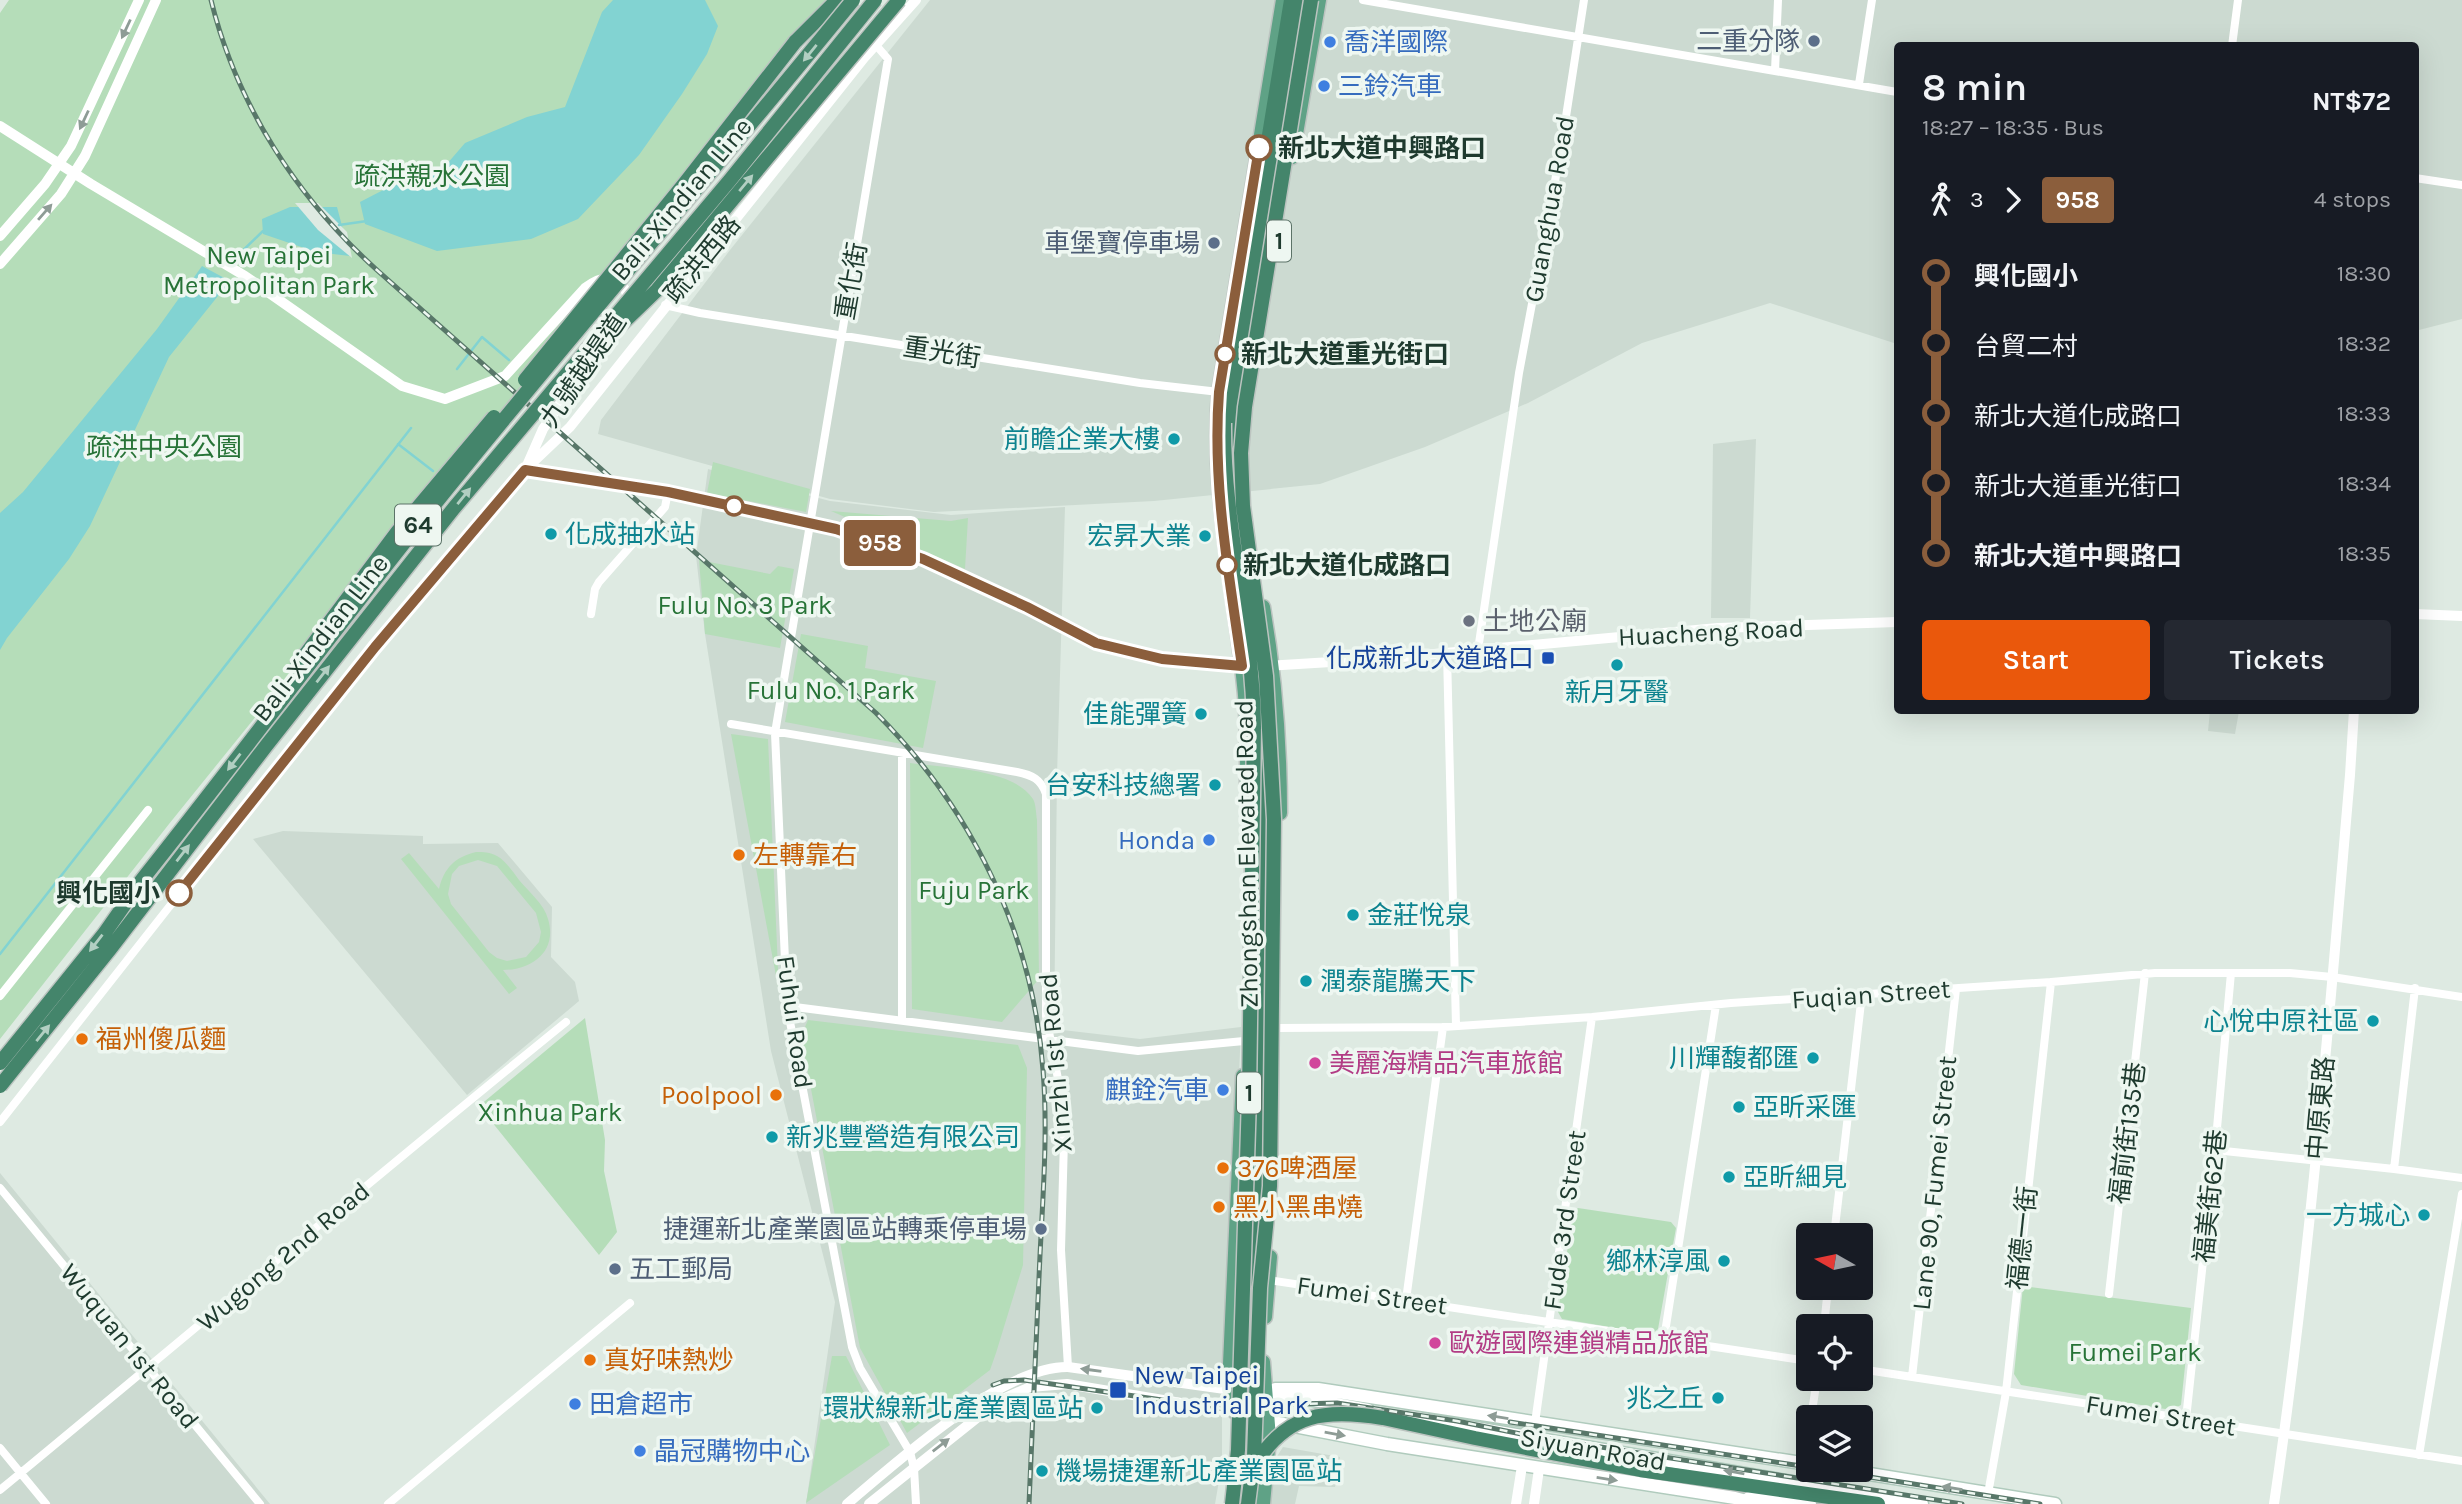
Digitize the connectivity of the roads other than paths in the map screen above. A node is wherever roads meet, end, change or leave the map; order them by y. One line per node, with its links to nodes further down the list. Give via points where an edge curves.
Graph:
1 (139, 0): 28 (street, one-way to 28)
2 (156, 0): 29 (street)
3 (828, 0): 21 (highway)
4 (837, 0): 21 (highway)
5 (853, 0): 52 (highway, Bali-Xindian Line / 64, one-way to 52, bridge, via 528,390)
6 (875, 0): 37 (highway, Bali-Xindian Line / 64, bridge)
7 (899, 0): 37 (highway, one-way to 7, bridge, via 657,290)
8 (906, 0): 23 (street)
9 (916, 0): 23 (street)
10 (1283, 0): 36 (main road, 1)
11 (1292, 0): 50 (highway, Zhongshan Elevated Road / 1, bridge, via 1224,423 1227,504)
12 (1304, 0): 41 (highway, via 1234,436 1240,514)
13 (1311, 0): 128 (highway, Zhongshan Elevated Road / 1, bridge, via 1241,453 1243,506 1270,721 1274,820 1270,1186)
14 (1319, 0): 41 (main road, 1, via 1254,388 1247,482)
15 (1363, 0): 20 (street)
16 (1584, 0): 20 (street, Guanghua Road)
17 (1778, 0): 24 (street)
18 (1872, 0): 25 (street)
19 (2238, 0): 22 (street)
20 (1577, 37): 24 (street); 46 (street, Guanghua Road)
21 (795, 42): 52 (highway, bridge, via 398,531 299,663)
22 (2233, 42)
23 (875, 44): 34 (street, 疏洪西路); 35 (street, 重化街, via 888,59)
24 (1775, 71): 25 (street)
25 (1859, 84): 26 (street)
26 (1894, 91)
27 (0, 126): 28 (street)
28 (60, 165): 29 (street); 32 (street)
29 (74, 173): 33 (street, one-way to 29); 38 (street, 九號越堤道, via 245,276 402,386 445,399 505,376 585,288 598,279 612,278 626,289 630,301 543,429)
30 (2419, 179): 31 (street)
31 (2462, 185)
32 (0, 236)
33 (0, 264)
34 (666, 305): 35 (street, 重光街); 38 (street, 疏洪西路, via 570,427)
35 (842, 336): 36 (street, 重光街); 40 (street, 重化街)
36 (1219, 392): 48 (main road, 1, via 1219,496)
37 (549, 394): 77 (highway, Bali-Xindian Line / 64, one-way to 37, bridge)
38 (525, 470): 39 (street, Huacheng Road); 78 (street, via 396,621)
39 (668, 492): 40 (street, Huacheng Road); 42 (street, via 665,507 599,582)
40 (810, 523): 48 (street, Huacheng Road, via 923,559 1096,643 1162,659); 54 (street, Fuhui Road)
41 (1255, 562): 49 (main road, 1)
42 (591, 614)
43 (2419, 614): 44 (street)
44 (2462, 616)
45 (1894, 622): 46 (street, Huacheng Road, via 1718,628)
46 (1478, 650): 47 (street, Huacheng Road)
47 (1447, 653): 49 (street, Huacheng Road); 71 (street)
48 (1242, 666): 49 (street, Huacheng Road); 75 (main road, 1, via 1247,782)
49 (1273, 666): 73 (main road, 1, via 1280,760)
50 (1254, 681): 97 (highway, bridge, via 1262,768 1264,1017 1256,1224); 126 (highway, Zhongshan Elevated Road / 1, bridge, via 1249,1097 1238,1450)
51 (2354, 714): 59 (street, 中原東路)
52 (268, 717): 76 (highway, Bali-Xindian Line / 64, one-way to 76, bridge)
53 (731, 724): 54 (street, Xinzhi 1st Road)
54 (775, 733): 55 (street, Xinzhi 1st Road); 67 (street, Fuhui Road)
55 (902, 752): 69 (street); 74 (street, Xinzhi 1st Road, via 1028,774 1043,785 1046,1016)
56 (148, 810): 64 (street)
57 (2145, 973): 58 (street, Fuqian Street); 60 (street, Fuqian Street); 87 (street, 福前街135巷)
58 (2231, 973): 59 (street, Fuqian Street); 79 (street, 福美街62巷)
59 (2332, 977): 61 (street, Fuqian Street); 80 (street, 中原東路)
60 (2051, 982): 62 (street, Fuqian Street); 99 (street, 福德一街)
61 (2415, 988): 65 (street, Fuqian Street); 81 (street)
62 (1956, 989): 63 (street, Fuqian Street); 96 (street, Lane 90, Fumei Street)
63 (1862, 994): 66 (street, Fuqian Street); 85 (street)
64 (0, 996)
65 (2462, 997)
66 (1716, 1005): 68 (street, Fuqian Street); 91 (street)
67 (787, 1006): 69 (street); 106 (street, Fuhui Road, via 852,1347 868,1384)
68 (1592, 1017): 71 (street, Fuqian Street); 90 (street, Fude 3rd Street)
69 (902, 1020): 74 (street)
70 (566, 1022): 94 (street, Wugong 2nd Road)
71 (1456, 1026): 72 (street, Fuqian Street)
72 (1443, 1027): 73 (street, Fuqian Street); 88 (street)
73 (1278, 1028): 86 (main road, 1)
74 (1051, 1040): 75 (street, via 1138,1051); 93 (street, Xinzhi 1st Road, via 1062,1100 1061,1250)
75 (1244, 1041): 97 (main road, 1, via 1230,1364)
76 (0, 1063)
77 (0, 1086)
78 (0, 1122)
79 (2216, 1150): 80 (street); 101 (street, 福美街62巷)
80 (2315, 1162): 81 (street); 104 (street, 中原東路)
81 (2394, 1169): 82 (street)
82 (2462, 1178)
83 (0, 1188): 94 (street, Wuquan 1st Road)
84 (2462, 1194): 107 (street)
85 (1836, 1223)
86 (1268, 1280): 88 (street, Fumei Street); 98 (main road, 1)
87 (2109, 1294)
88 (1406, 1300): 90 (street, Fumei Street)
89 (630, 1303): 121 (street)
90 (1549, 1322): 91 (street, Fumei Street); 103 (street, Fude 3rd Street)
91 (1664, 1339): 92 (street, Fumei Street)
92 (1796, 1359)
93 (1068, 1367): 97 (street, one-way to 93); 106 (street, via 1042,1370 985,1397)
94 (148, 1368): 113 (street, Wugong 2nd Road); 120 (street, Wuquan 1st Road)
95 (1873, 1371): 96 (street, Fumei Street)
96 (1912, 1377): 99 (street, Fumei Street)
97 (1237, 1390): 98 (main road, Siyuan Road); 100 (highway)
98 (1265, 1391): 100 (main road); 102 (main road, 1); 103 (main road, Siyuan Road, one-way to 98, via 1318,1389); 135 (main road, Siyuan Road, one-way to 98)
99 (2006, 1392): 101 (street, Fumei Street); 116 (street, 福德一街)
100 (1241, 1415): 102 (main road, Siyuan Road); 111 (street, one-way to 100, via 998,1401 1030,1387 1067,1384); 125 (main road); 127 (main road)
101 (2186, 1419): 104 (street, Fumei Street)
102 (1268, 1420): 110 (main road, Siyuan Road, one-way to 110); 129 (main road, 1)
103 (1535, 1423): 109 (main road, Siyuan Road)
104 (2285, 1434): 107 (street, Fumei Street); 136 (street, 中原東路)
105 (0, 1448): 113 (street)
106 (910, 1452): 111 (street, Fuhui Road); 122 (street)
107 (2419, 1455): 108 (street, Fumei Street)
108 (2462, 1461)
109 (1796, 1462)
110 (1522, 1466): 112 (main road, Siyuan Road); 130 (street)
111 (914, 1468): 123 (street); 124 (street, Fuhui Road)
112 (1539, 1469): 117 (main road, Siyuan Road, one-way to 117); 131 (street)
113 (21, 1473): 115 (street, Wugong 2nd Road); 119 (street)
114 (1873, 1475): 116 (main road, one-way to 114)
115 (0, 1490)
116 (1989, 1494): 118 (main road)
117 (1735, 1498): 132 (main road, Siyuan Road); 133 (main road, Siyuan Road)
118 (2048, 1503)
119 (46, 1504)
120 (260, 1504)
121 (388, 1504)
122 (847, 1504)
123 (869, 1504)
124 (916, 1504)
125 (1226, 1504)
126 (1232, 1504)
127 (1240, 1504): 134 (highway, bridge, via 1251,1471 1275,1440 1314,1416 1344,1413 1640,1470)
128 (1248, 1504)
129 (1263, 1504)
130 (1517, 1504)
131 (1534, 1504)
132 (1758, 1504)
133 (1810, 1504)
134 (1878, 1504)
135 (1922, 1504)
136 (2274, 1504)

